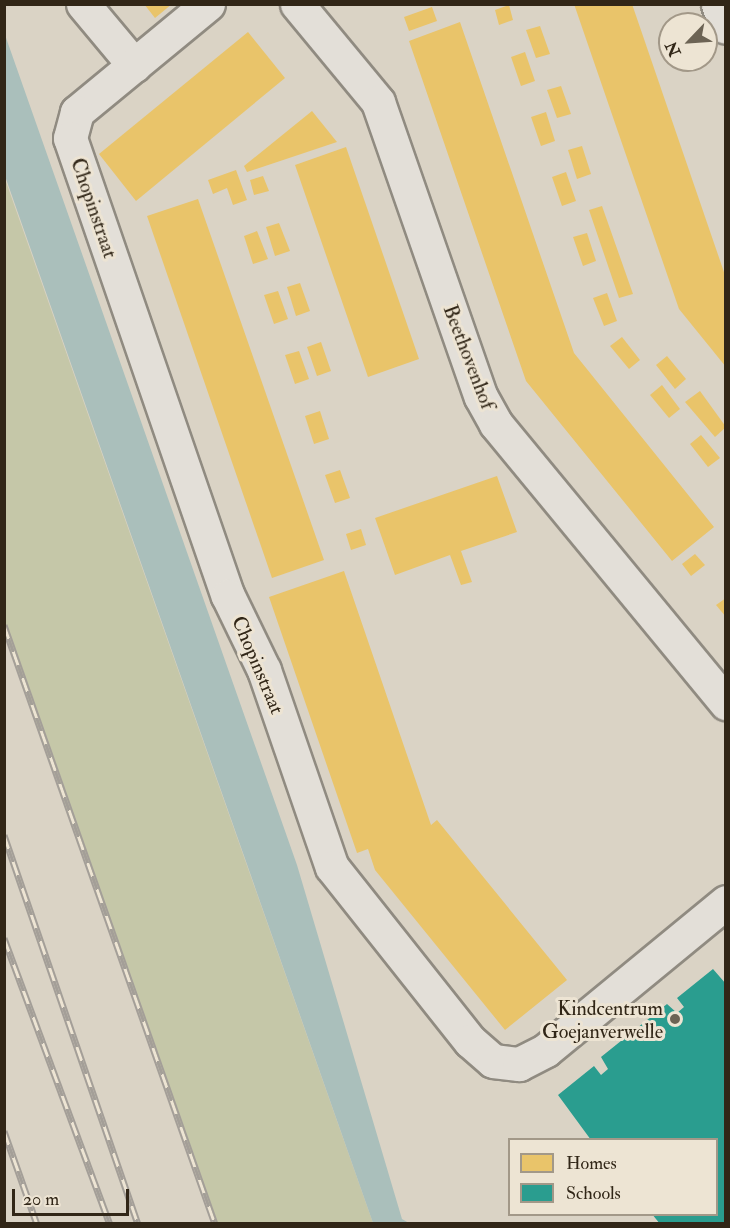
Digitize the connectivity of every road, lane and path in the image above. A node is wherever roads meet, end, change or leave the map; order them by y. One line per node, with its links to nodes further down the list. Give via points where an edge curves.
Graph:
1 (83, 4): 6 (street)
2 (208, 4): 6 (street, Chopinstraat)
3 (297, 4): 7 (street, Beethovenhof, via 378,102 481,397 496,424)
4 (718, 4): 5 (street)
5 (726, 27)
6 (134, 65): 8 (street, Chopinstraat, via 77,112 70,138 228,596 264,670 332,867 470,1041 493,1061 519,1064 546,1050)
7 (726, 703)
8 (726, 902)

